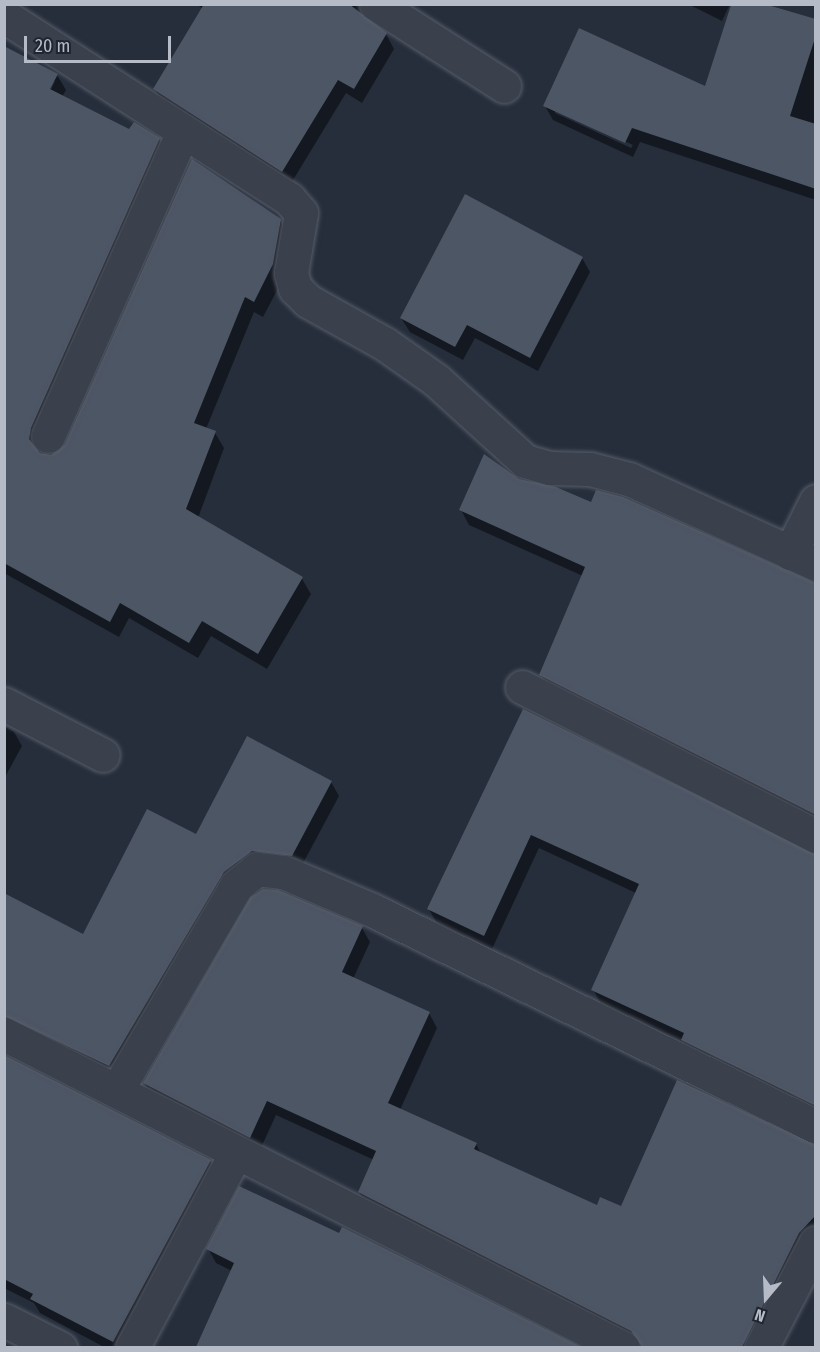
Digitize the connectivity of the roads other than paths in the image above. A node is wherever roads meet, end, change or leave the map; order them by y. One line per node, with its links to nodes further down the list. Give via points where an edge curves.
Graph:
1 (376, 4): 3 (street)
2 (4, 16): 4 (street)
3 (504, 86)
4 (183, 132): 5 (street); 7 (street, via 289,199 301,213 291,273 295,288 308,301 385,344 436,380 525,461 549,468 590,469 628,479)
5 (48, 436)
6 (816, 501): 7 (street)
7 (803, 558)
8 (522, 687): 11 (street)
9 (4, 704): 10 (street)
10 (103, 755)
11 (816, 836)
12 (4, 1034): 13 (street)
13 (117, 1090): 14 (street, via 236,886 257,869 283,872 372,910); 15 (street)
14 (816, 1127)
15 (235, 1154): 19 (street); 20 (street)
16 (816, 1242): 21 (street)
17 (4, 1320): 18 (street)
18 (60, 1347)
19 (132, 1347)
20 (623, 1347)
21 (761, 1347)

